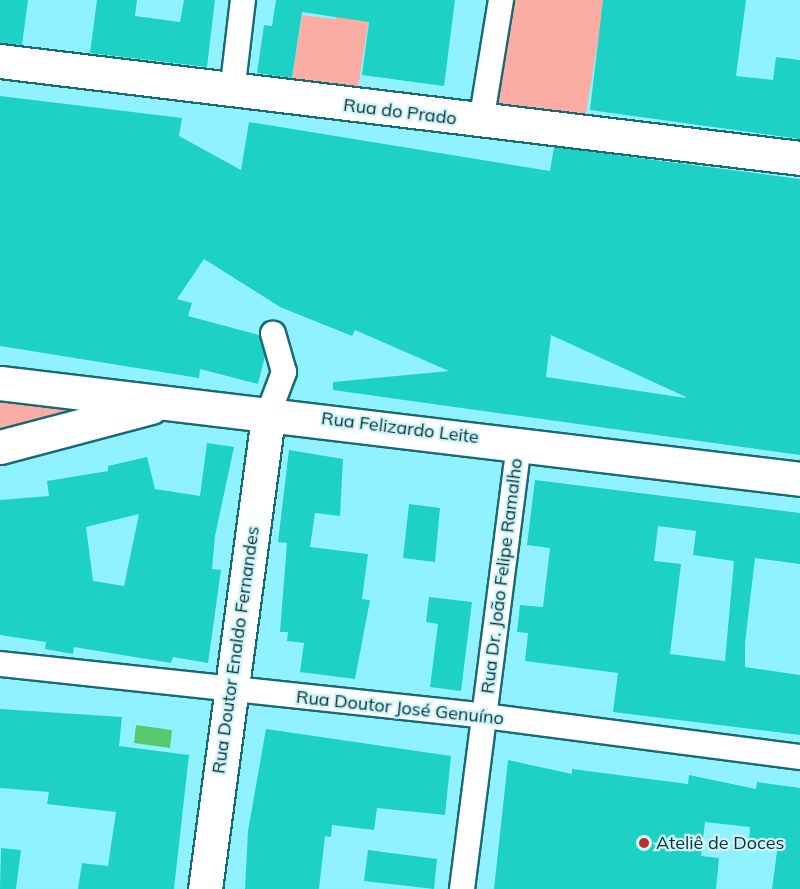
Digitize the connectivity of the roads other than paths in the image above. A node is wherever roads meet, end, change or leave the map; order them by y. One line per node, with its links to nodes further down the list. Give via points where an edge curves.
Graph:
1 (243, 0): 4 (street)
2 (501, 0): 5 (street)
3 (0, 61): 4 (main road, Rua do Prado)
4 (232, 93): 5 (main road, Rua do Prado)
5 (481, 122): 6 (main road, Rua do Prado)
6 (800, 159)
7 (273, 334): 10 (street, via 284,372)
8 (0, 383): 9 (main road, Rua Felizardo Leite)
9 (167, 403): 10 (main road, Rua Felizardo Leite); 12 (main road)
10 (269, 412): 11 (main road, Rua Felizardo Leite); 15 (main road, Rua Doutor Enaldo Fernandes)
11 (519, 442): 13 (main road, Rua Felizardo Leite); 16 (street, Rua Dr. João Felipe Ramalho)
12 (0, 447)
13 (800, 479)
14 (0, 664): 15 (street, Rua Doutor José Genuíno)
15 (230, 690): 16 (street, Rua Doutor José Genuíno); 18 (main road, Rua Doutor Enaldo Fernandes)
16 (484, 716): 17 (street, Rua Doutor José Genuíno); 19 (street, Rua Dr. João Felipe Ramalho)
17 (800, 757)
18 (206, 889)
19 (462, 889)

